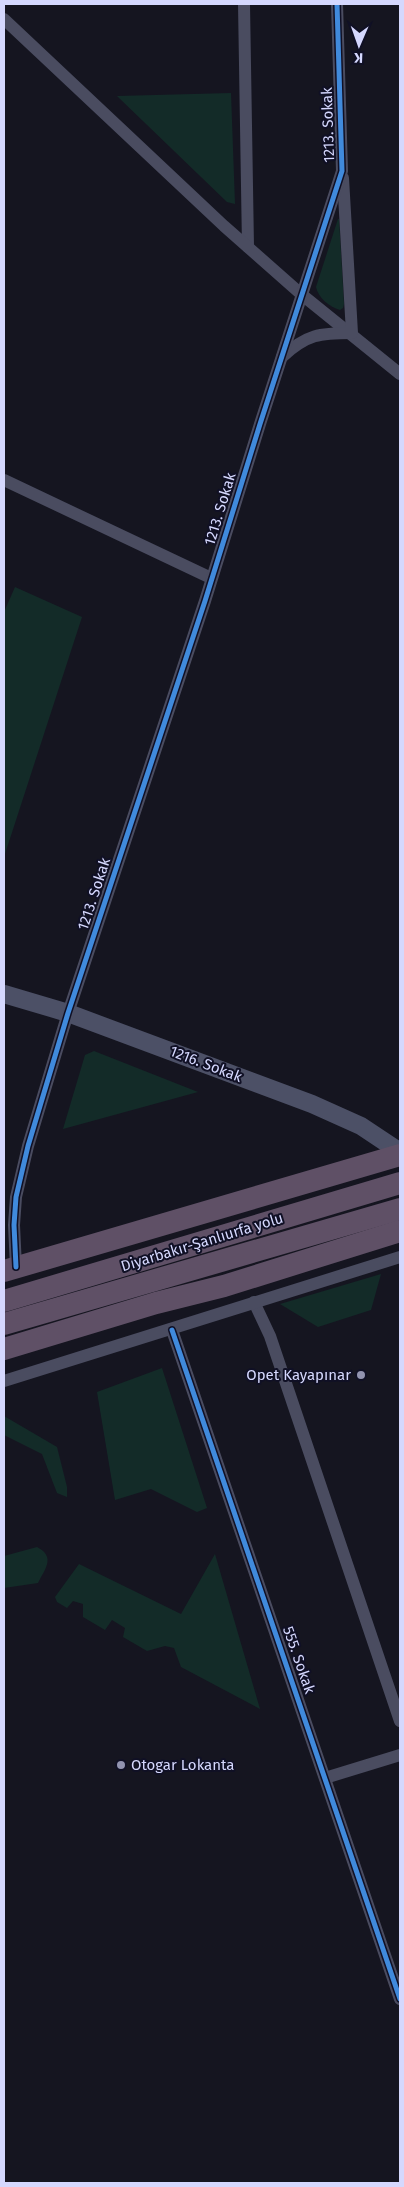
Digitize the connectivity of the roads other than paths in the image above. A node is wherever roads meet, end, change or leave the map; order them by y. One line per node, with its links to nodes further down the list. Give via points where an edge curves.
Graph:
1 (244, 4): 5 (street)
2 (337, 4): 4 (street, 1213. Sokak)
3 (4, 19): 5 (street)
4 (342, 171): 6 (street, 1213. Sokak); 7 (street)
5 (248, 247): 6 (street)
6 (302, 294): 7 (street); 8 (street, 1213. Sokak)
7 (352, 333): 8 (street, via 311,336 297,343); 9 (street)
8 (281, 358): 11 (street, 1213. Sokak)
9 (400, 374)
10 (4, 480): 11 (street)
11 (211, 578): 13 (street, 1213. Sokak)
12 (4, 994): 13 (street, 1216. Sokak)
13 (68, 1012): 14 (street, 1216. Sokak, via 312,1104 361,1126); 19 (street, 1213. Sokak, via 16,1197)
14 (400, 1153): 19 (highway)
15 (400, 1183): 20 (highway, Diyarbakır-Şanlıurfa yolu)
16 (400, 1209): 22 (highway, Diyarbakır-Şanlıurfa yolu)
17 (400, 1231): 24 (highway)
18 (400, 1257): 21 (street)
19 (10, 1269)
20 (4, 1301)
21 (254, 1302): 23 (street); 26 (street, via 270,1336)
22 (4, 1324)
23 (172, 1330): 25 (street); 28 (street, 555. Sokak)
24 (4, 1349)
25 (4, 1381)
26 (400, 1721)
27 (400, 1756): 28 (street)
28 (325, 1778): 29 (street, 555. Sokak)
29 (400, 1999)

